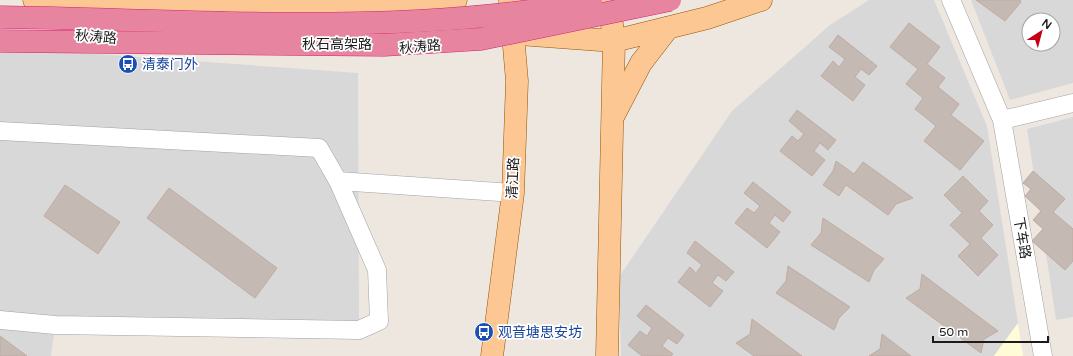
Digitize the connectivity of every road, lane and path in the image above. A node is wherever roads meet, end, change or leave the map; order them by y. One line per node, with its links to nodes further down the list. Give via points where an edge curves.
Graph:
1 (34, 0): 2 (main road, via 294,8)
2 (456, 0)
3 (510, 0): 12 (main road, 清江路)
4 (590, 0): 9 (highway, 秋石高架路, bridge, via 478,17 362,24 281,25)
5 (609, 0): 14 (main road)
6 (670, 0): 15 (highway, 秋石高架路, bridge, via 481,39 384,45)
7 (761, 0): 10 (main road, 秋涛路)
8 (951, 0): 18 (street, 下车路)
9 (0, 17)
10 (668, 28): 14 (main road, 秋涛路); 17 (main road, via 641,63)
11 (0, 31): 15 (main road, 秋涛路)
12 (512, 34): 14 (main road, 秋涛路); 15 (main road, 秋涛路, via 424,48 343,51 267,51); 21 (main road, 清江路, via 517,81)
13 (0, 41): 15 (highway, 秋石高架路, bridge)
14 (614, 41): 17 (main road)
15 (167, 43)
16 (1073, 103): 18 (street)
17 (612, 118): 24 (main road)
18 (1002, 120): 25 (street, 下车路)
19 (0, 131): 20 (street, via 319,148)
20 (338, 181): 21 (street); 22 (street, via 378,270 379,321 359,330 55,326)
21 (513, 193): 23 (main road, 清江路)
22 (0, 320)
23 (492, 356)
24 (607, 356)
25 (1042, 356)

